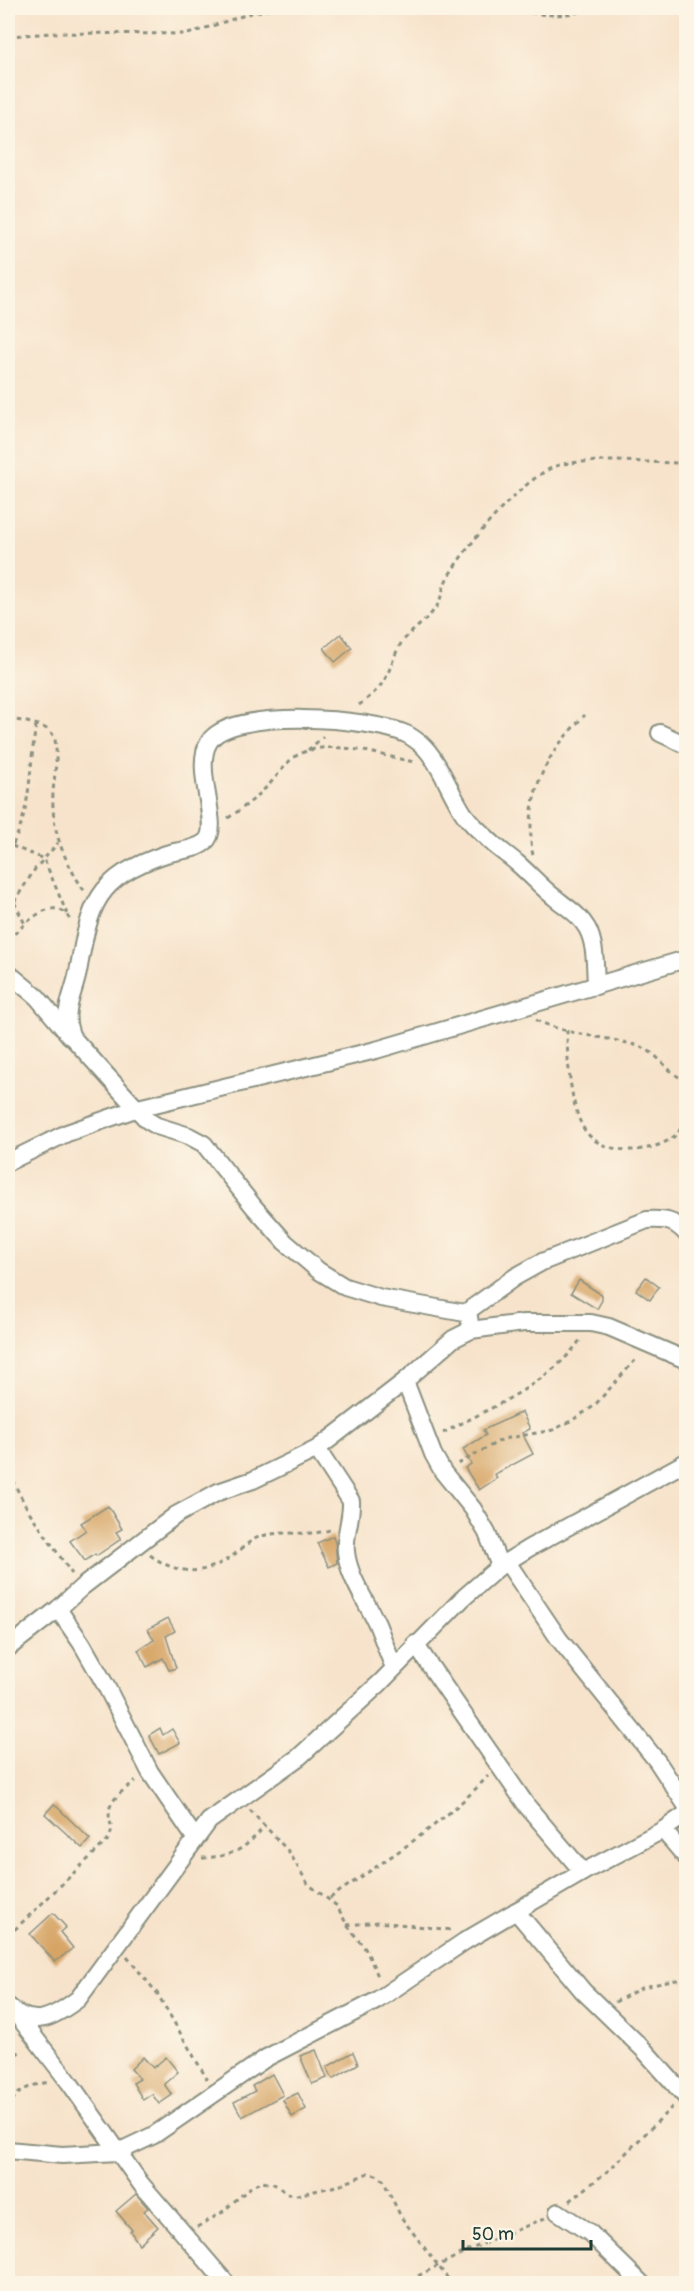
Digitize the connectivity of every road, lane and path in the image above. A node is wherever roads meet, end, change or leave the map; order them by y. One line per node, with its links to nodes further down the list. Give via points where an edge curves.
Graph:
1 (278, 8): 4 (path, via 188,34)
2 (504, 8): 3 (path, via 560,16)
3 (598, 8)
4 (8, 36)
5 (687, 463): 8 (path, via 562,465 540,474 485,526 449,574 434,612 400,645 386,678)
6 (585, 715): 18 (path, via 547,760 537,782 531,819)
7 (8, 719): 9 (path)
8 (342, 720): 12 (street, via 408,734); 13 (street, via 274,721 219,732 209,741 203,760 203,783)
9 (36, 725): 14 (path, via 54,737 52,796); 15 (path, via 24,814)
10 (660, 733): 11 (street)
11 (687, 745)
12 (435, 763): 13 (path, via 359,750 308,750 291,759 260,795); 28 (street, via 465,816 488,840 573,910 588,929)
13 (212, 828): 21 (street, via 207,841 196,847 138,865 116,879)
14 (58, 843): 17 (path); 21 (path)
15 (12, 846): 16 (path); 17 (path)
16 (8, 852)
17 (44, 859): 20 (path); 22 (path)
18 (535, 862)
19 (8, 896): 20 (path)
20 (14, 902): 23 (path)
21 (94, 904): 25 (street)
22 (68, 915): 23 (path, via 51,908); 25 (path)
23 (25, 924): 24 (path)
24 (8, 940)
25 (82, 949): 31 (street, via 67,1008)
26 (687, 959): 28 (street)
27 (8, 973): 31 (street, via 37,997)
28 (596, 986): 29 (street)
29 (516, 1010): 30 (path); 33 (street, via 376,1050)
30 (567, 1030): 32 (path, via 643,1048); 34 (path, via 568,1071 577,1108 588,1135 598,1142 613,1149 648,1148 665,1142 683,1125)
31 (72, 1037): 33 (street)
32 (687, 1080)
33 (138, 1108): 35 (street, via 68,1133); 37 (street, via 157,1126 204,1144 285,1242 319,1272 345,1287 381,1298)
34 (687, 1108)
35 (8, 1162)
36 (687, 1233): 37 (street, via 665,1219 646,1220 542,1262)
37 (465, 1313): 39 (street)
38 (591, 1323): 39 (street, via 524,1323); 40 (street); 43 (path, via 558,1366 501,1402)
39 (471, 1330): 42 (street, via 453,1339)
40 (648, 1343): 41 (street); 47 (path, via 594,1406 571,1421 553,1430 503,1439)
41 (687, 1360)
42 (405, 1381): 43 (street); 44 (street)
43 (428, 1440): 47 (street)
44 (317, 1449): 48 (street, via 351,1501); 49 (street, via 218,1492 176,1515)
45 (687, 1462): 50 (street)
46 (8, 1472): 51 (path, via 28,1510)
47 (443, 1472): 50 (street, via 473,1509)
48 (349, 1522): 49 (path, via 327,1531 259,1536 234,1555 190,1572 167,1566); 55 (street, via 345,1540 350,1571)
49 (136, 1545): 51 (street)
50 (504, 1564): 53 (street); 59 (street)
51 (82, 1587): 52 (street)
52 (58, 1609): 54 (street); 57 (street, via 100,1676)
53 (415, 1644): 55 (street); 56 (street)
54 (8, 1648)
55 (394, 1667): 58 (street, via 299,1758)
56 (497, 1766): 66 (street); 67 (path, via 432,1828)
57 (150, 1772): 63 (street); 71 (path, via 112,1803 112,1832 107,1841)
58 (236, 1802): 61 (path); 63 (street, via 209,1821)
59 (687, 1804)
60 (687, 1814): 62 (street)
61 (265, 1826): 65 (path, via 232,1855); 67 (path, via 289,1852 308,1884)
62 (663, 1830): 64 (street); 66 (street)
63 (195, 1838): 65 (street)
64 (687, 1857)
65 (179, 1860): 72 (street)
66 (583, 1872): 68 (street)
67 (330, 1899): 69 (path)
68 (516, 1911): 70 (street); 75 (street)
69 (347, 1925): 70 (path, via 379,1922); 74 (path, via 380,1980)
70 (478, 1934): 74 (street)
71 (8, 1936)
72 (118, 1947): 76 (street, via 78,2000 57,2015 36,2020); 78 (path, via 157,1993)
73 (687, 1978): 75 (path, via 643,1987)
74 (376, 2001): 78 (street, via 266,2058)
75 (603, 2010): 79 (street)
76 (13, 2011): 77 (street)
77 (69, 2082): 80 (path, via 21,2090); 82 (street)
78 (215, 2092): 82 (street, via 154,2135)
79 (686, 2096): 83 (path, via 609,2170)
80 (8, 2109)
81 (8, 2150): 82 (street, via 63,2155)
82 (118, 2152): 84 (street)
83 (558, 2212): 85 (path); 89 (street, via 590,2233)
84 (182, 2234): 85 (path, via 221,2213 261,2182 297,2194 341,2185 368,2173 383,2180 401,2217); 86 (street)
85 (438, 2266): 87 (path); 88 (path)
86 (227, 2283)
87 (402, 2283)
88 (452, 2283)
89 (642, 2283)

